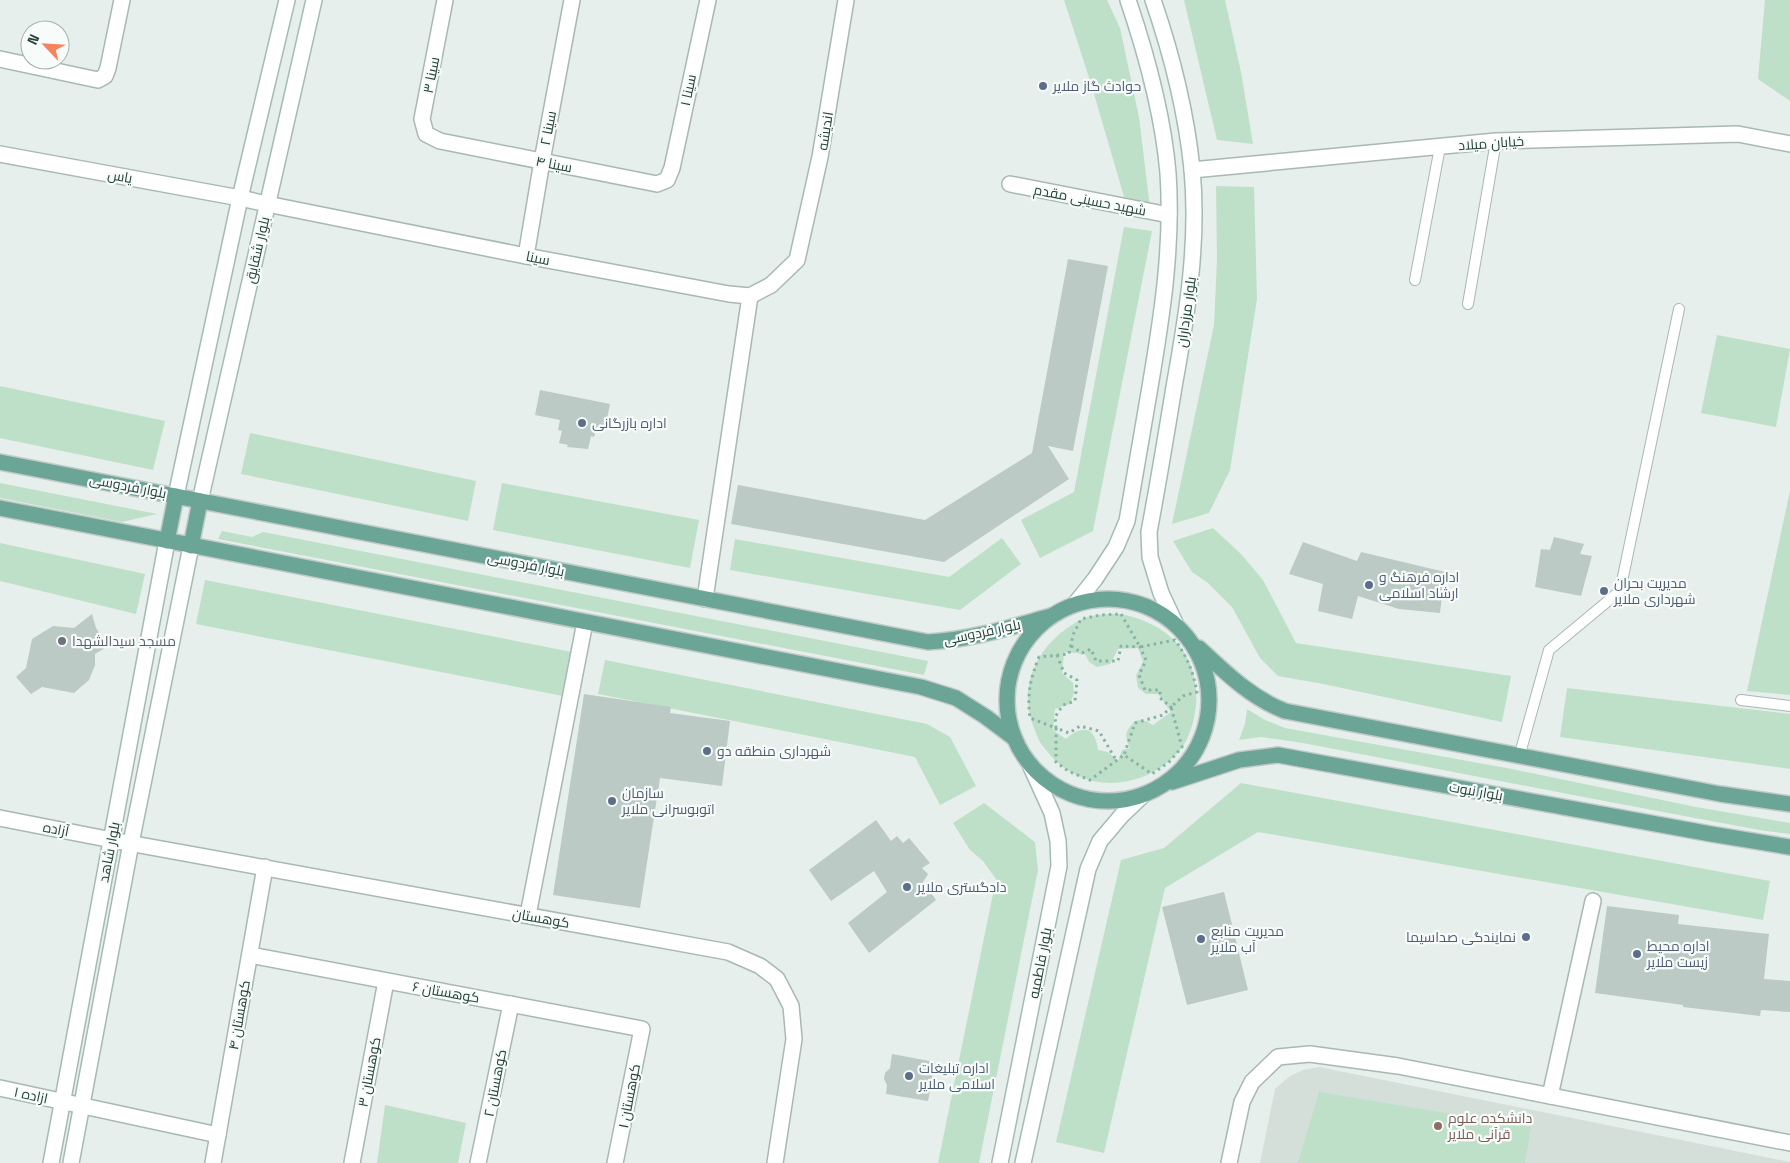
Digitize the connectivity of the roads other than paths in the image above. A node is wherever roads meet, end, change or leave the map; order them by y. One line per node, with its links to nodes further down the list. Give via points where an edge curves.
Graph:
1 (122, 0): 10 (street, via 108,68 98,80)
2 (287, 0): 20 (street, بلوار شقایق)
3 (314, 0): 21 (street, بلوار شقایق)
4 (446, 0): 11 (street, سینا ۳, via 422,119 426,134)
5 (572, 0): 16 (street, سینا ۲)
6 (708, 0): 18 (street, سینا ۱)
7 (846, 0): 25 (street, اندیشه, via 820,157 797,260 771,285)
8 (1128, 0): 22 (street, بلوار مرزداران, via 1143,44 1159,112 1168,172)
9 (1153, 0): 17 (street, بلوار مرزداران, via 1166,37 1183,107)
10 (0, 59)
11 (440, 141): 16 (street, سینا ۴)
12 (1496, 141): 13 (street, خیابان میلاد, via 1738,134); 14 (street, خیابان میلاد); 26 (lane)
13 (1790, 144)
14 (1440, 147): 17 (street, خیابان میلاد); 24 (lane)
15 (0, 154): 20 (street, یاس)
16 (542, 161): 18 (street, سینا ۴, via 657,184); 23 (street, سینا ۲)
17 (1192, 170): 38 (street, بلوار مرزداران, via 1191,273 1149,532 1150,558)
18 (667, 180)
19 (1010, 184): 22 (street, شهید حسینی مقدم)
20 (240, 198): 21 (street, یاس); 29 (street, بلوار شقایق)
21 (267, 204): 23 (street, سینا); 30 (street, بلوار شقایق)
22 (1169, 215): 35 (street, بلوار مرزداران, via 1162,319 1127,521 1116,547)
23 (526, 256): 25 (street, سینا)
24 (1415, 280)
25 (750, 296): 34 (street)
26 (1468, 304)
27 (1679, 309): 43 (lane, via 1620,591 1549,650)
28 (0, 462): 29 (main road, بلوار فردوسی)
29 (176, 496): 30 (main road, بلوار فردوسی); 32 (main road)
30 (200, 500): 33 (main road); 34 (main road, بلوار فردوسی)
31 (0, 508): 32 (main road)
32 (167, 541): 33 (main road); 49 (street, بلوار شاهد)
33 (191, 546): 37 (main road); 50 (street, بلوار شاهد)
34 (705, 598): 36 (main road, بلوار فردوسی, via 928,642 975,636)
35 (1075, 604): 36 (main road); 38 (main road, via 1101,598 1127,600 1152,608)
36 (1051, 616): 42 (main road, via 1031,634 1016,658 1008,684 1008,711)
37 (585, 622): 42 (main road, via 922,687 956,698); 54 (street)
38 (1174, 622): 39 (main road)
39 (1192, 642): 43 (main road, via 1249,691 1285,711); 45 (main road, via 1203,662 1209,684 1206,730 1183,769)
40 (1741, 700): 41 (lane)
41 (1790, 706)
42 (1014, 738): 44 (main road)
43 (1518, 756): 47 (main road)
44 (1031, 766): 46 (main road, via 1049,783 1070,795 1094,801); 72 (street, بلوار فاطمیه, via 1052,813 1059,866)
45 (1165, 784): 46 (main road); 51 (main road, بلوار نبوت, via 1239,760 1278,755)
46 (1142, 796): 73 (street, بلوار فاطمیه, via 1100,841 1088,869)
47 (1790, 804)
48 (0, 818): 49 (street, آزاده)
49 (112, 840): 50 (street, کوهستان); 61 (street, بلوار شاهد)
50 (131, 843): 52 (street, کوهستان); 62 (street, بلوار شاهد)
51 (1790, 847)
52 (265, 867): 54 (street, کوهستان); 55 (street, کوهستان ۴)
53 (1593, 901): 60 (street)
54 (528, 915): 71 (street, کوهستان, via 728,952 760,966 777,979 791,1006 794,1039)
55 (250, 955): 56 (street, کوهستان ۶); 63 (street, کوهستان ۴)
56 (386, 981): 57 (street, کوهستان ۶); 68 (street, کوهستان ۳)
57 (511, 1004): 58 (street, کوهستان ۶); 69 (street, کوهستان ۲)
58 (642, 1029): 70 (street, کوهستان ۱)
59 (0, 1088): 61 (street, ازاده ۱)
60 (1550, 1096): 64 (street); 74 (street, via 1388,1065 1310,1054 1278,1057 1252,1082 1242,1102)
61 (63, 1102): 62 (street, ازاده ۱); 65 (street, بلوار شاهد)
62 (82, 1106): 63 (street, ازاده ۱); 66 (street, بلوار شاهد)
63 (218, 1134): 67 (street, کوهستان ۴)
64 (1790, 1143)
65 (51, 1163)
66 (71, 1163)
67 (212, 1163)
68 (352, 1163)
69 (478, 1163)
70 (615, 1163)
71 (774, 1163)
72 (1000, 1163)
73 (1024, 1163)
74 (1229, 1163)

